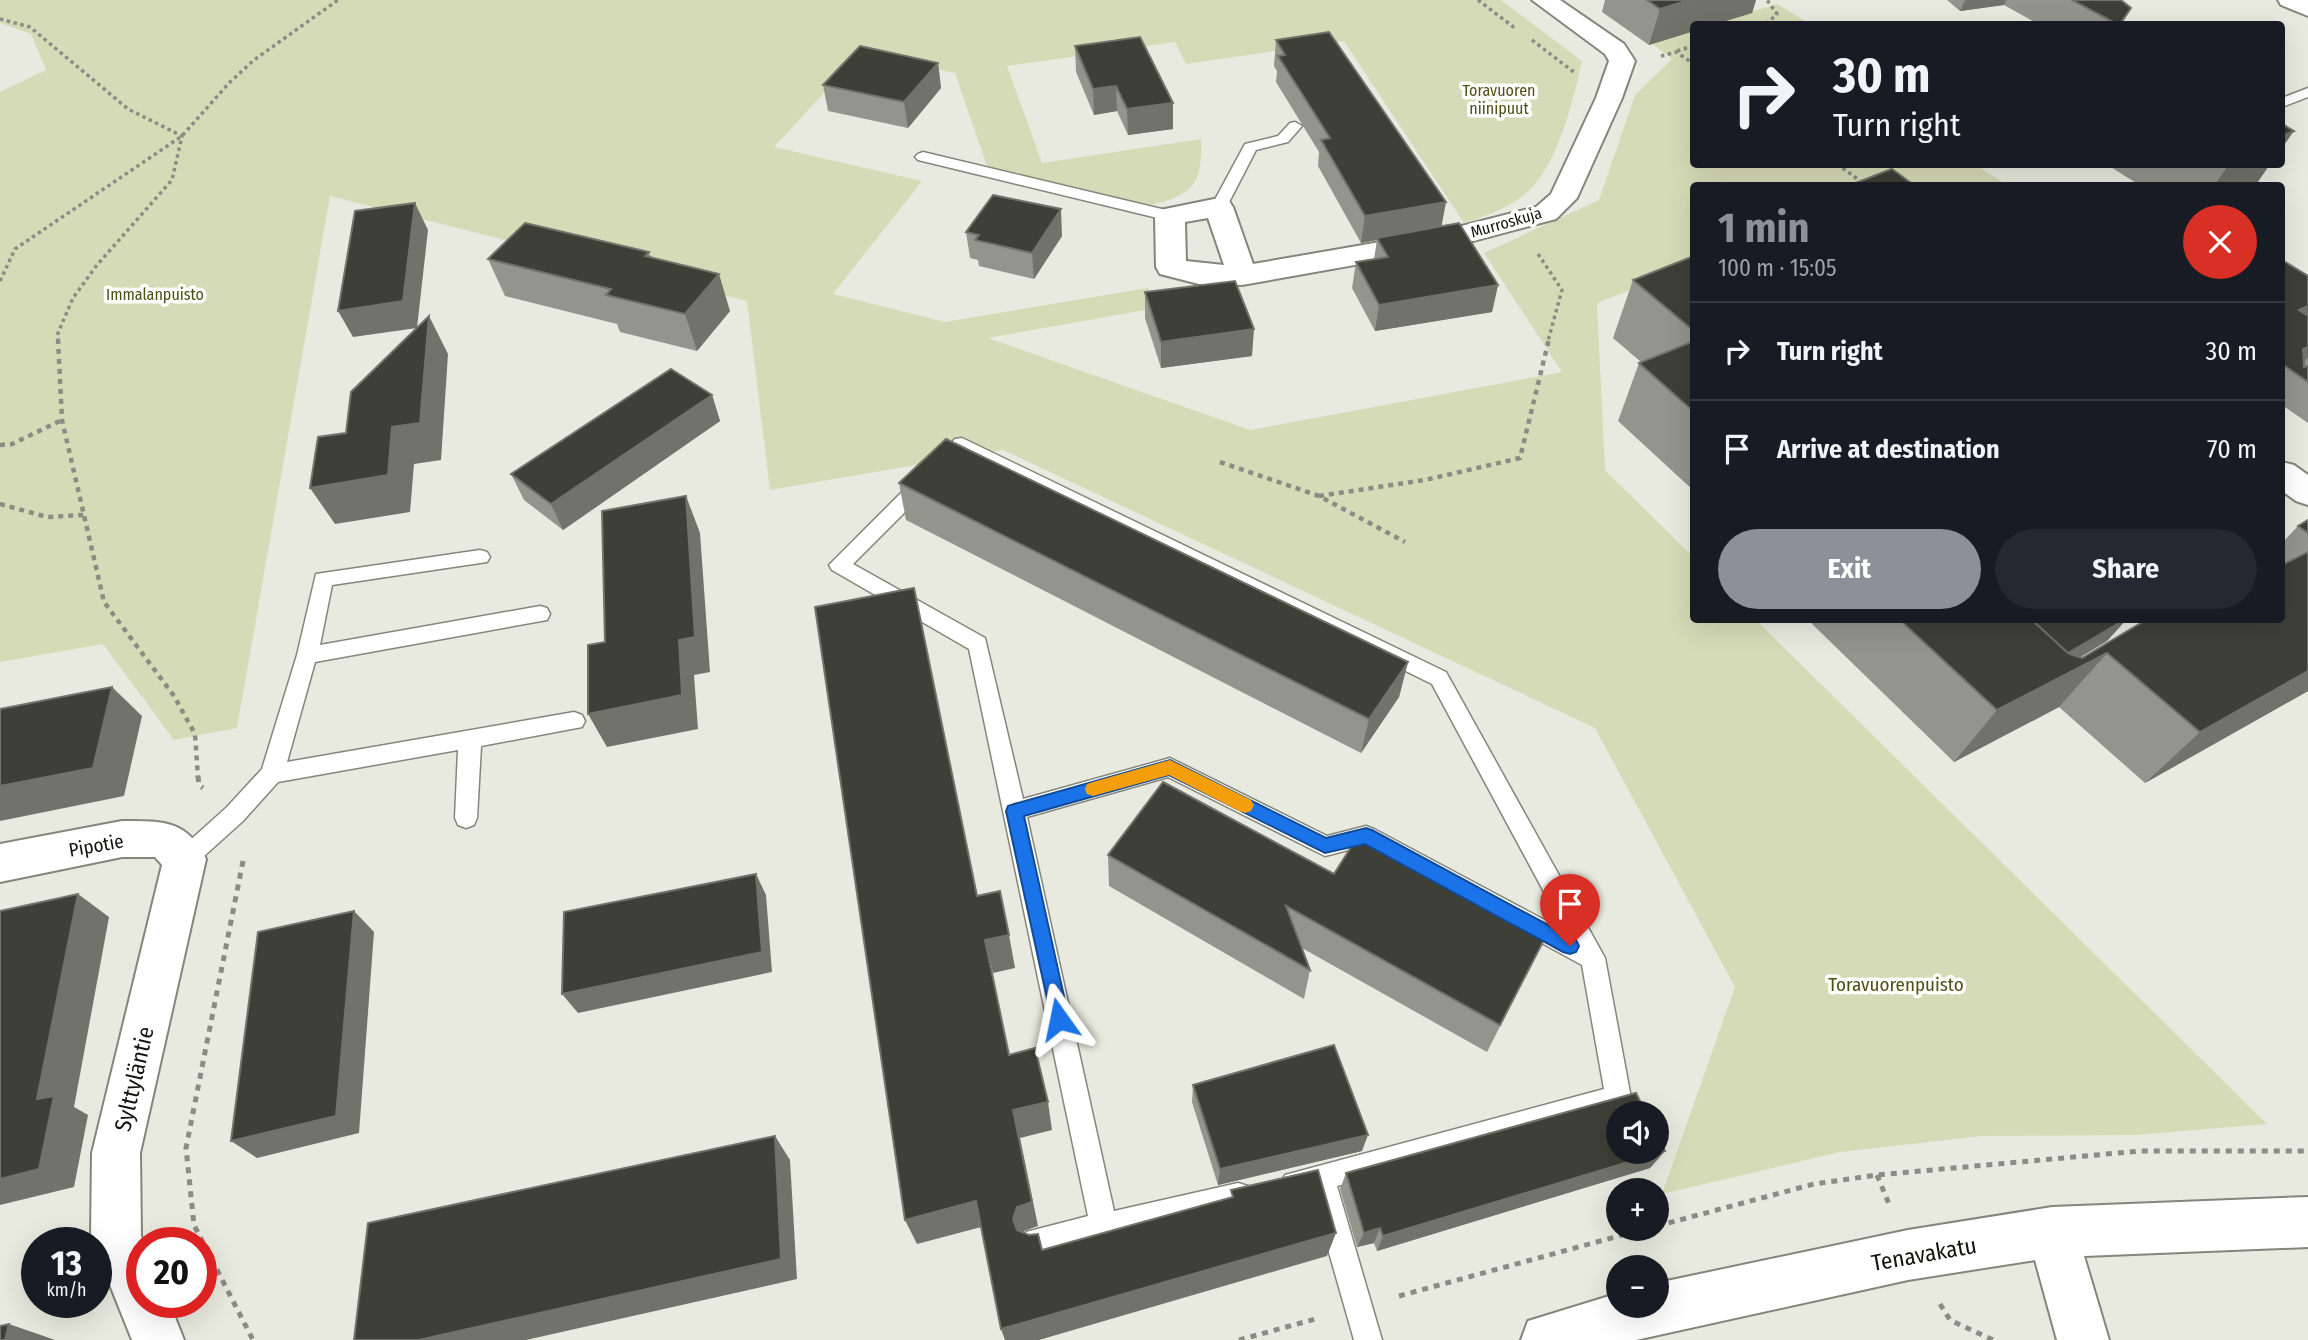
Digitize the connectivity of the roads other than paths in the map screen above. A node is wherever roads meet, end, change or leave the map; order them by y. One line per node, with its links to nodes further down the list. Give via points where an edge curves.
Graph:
1 (1544, 0): 10 (street, Murroskuja, via 1615,49 1622,61 1563,198 1546,213 1439,241)
2 (2290, 0): 3 (street)
3 (2308, 9)
4 (2308, 92): 5 (lane)
5 (2285, 102)
6 (1295, 126): 8 (lane, via 1283,139 1250,147)
7 (923, 157): 9 (lane)
8 (1219, 207): 9 (street); 10 (street)
9 (1170, 216): 10 (street, Murroskuja, via 1171,267 1199,274)
10 (1242, 275)
11 (2285, 476): 12 (street)
12 (2308, 492)
13 (480, 557): 15 (lane, via 323,579)
14 (540, 614): 15 (lane)
15 (307, 655): 18 (lane)
16 (573, 721): 17 (lane)
17 (470, 739): 18 (lane); 20 (lane)
18 (272, 774): 21 (lane)
19 (1014, 811): 23 (lane, via 1170,767 1325,846 1366,836); 23 (lane, via 978,644 839,565 962,444 1440,678); 26 (lane)
20 (466, 818)
21 (185, 859): 22 (street, Pipotie, via 164,839 122,839); 29 (street, Sylttyläntie, via 116,1153 116,1237)
22 (0, 863)
23 (1592, 958): 24 (lane, via 1618,1098)
24 (1321, 1178): 26 (lane); 32 (lane)
25 (2308, 1222): 27 (street, Tenavakatu)
26 (1104, 1227): 28 (lane)
27 (2052, 1232): 33 (street, Tenavakatu, via 1882,1260 1646,1311); 34 (street)
28 (1035, 1242)
29 (126, 1262)
30 (149, 1318): 31 (street, Sylttyläntie)
31 (158, 1340)
32 (1368, 1340)
33 (1547, 1340)
34 (2083, 1340)

